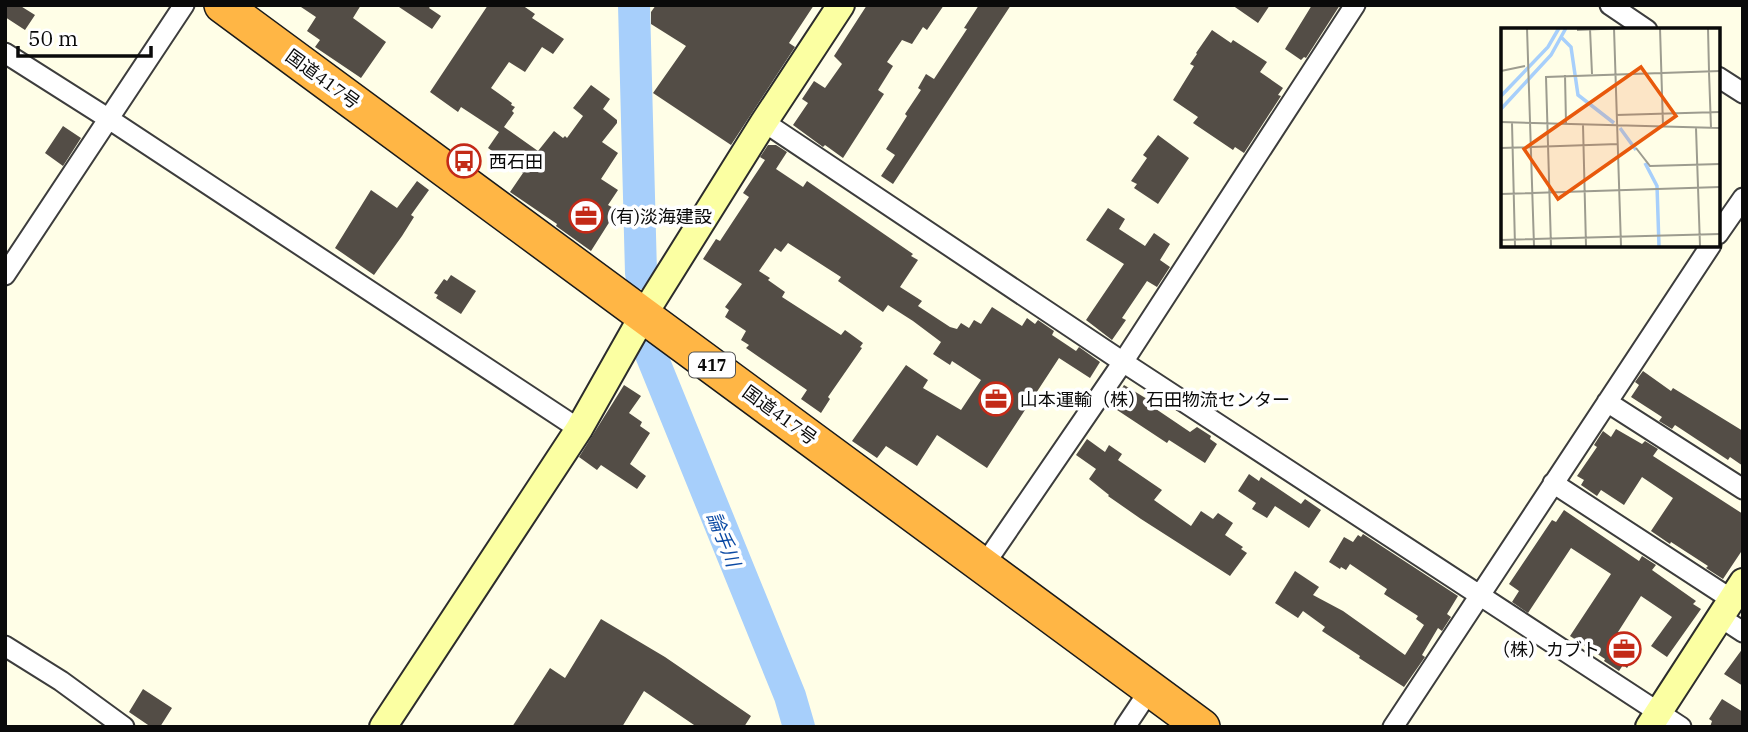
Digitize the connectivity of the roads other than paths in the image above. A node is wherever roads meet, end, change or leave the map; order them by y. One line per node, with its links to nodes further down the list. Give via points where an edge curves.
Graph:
1 (184, 5): 10 (street)
2 (222, 5): 16 (highway, 国道417号 / 417)
3 (841, 5): 11 (street)
4 (1355, 5): 17 (street)
5 (1610, 5): 6 (street)
6 (1644, 28)
7 (5, 53): 10 (street)
8 (1720, 78): 9 (street)
9 (1743, 93)
10 (109, 119): 15 (street); 19 (street)
11 (764, 122): 16 (street); 17 (street)
12 (1743, 198): 13 (street)
13 (1720, 231)
14 (1710, 247): 18 (street)
15 (5, 275)
16 (643, 314): 19 (street); 22 (highway, 国道417号 / 417)
17 (1123, 362): 22 (street); 23 (street)
18 (1607, 402): 20 (street); 21 (street)
19 (579, 429): 30 (street)
20 (1553, 483): 23 (street); 24 (street)
21 (1743, 489)
22 (984, 565): 27 (highway, 国道417号 / 417)
23 (1479, 594): 28 (street); 33 (street)
24 (1731, 600): 25 (street); 28 (street)
25 (1743, 632)
26 (5, 646): 29 (street)
27 (1151, 688): 31 (street); 32 (highway, 国道417号 / 417)
28 (1654, 719): 34 (street)
29 (124, 727)
30 (383, 727)
31 (1125, 727)
32 (1202, 727)
33 (1393, 727)
34 (1681, 727)

